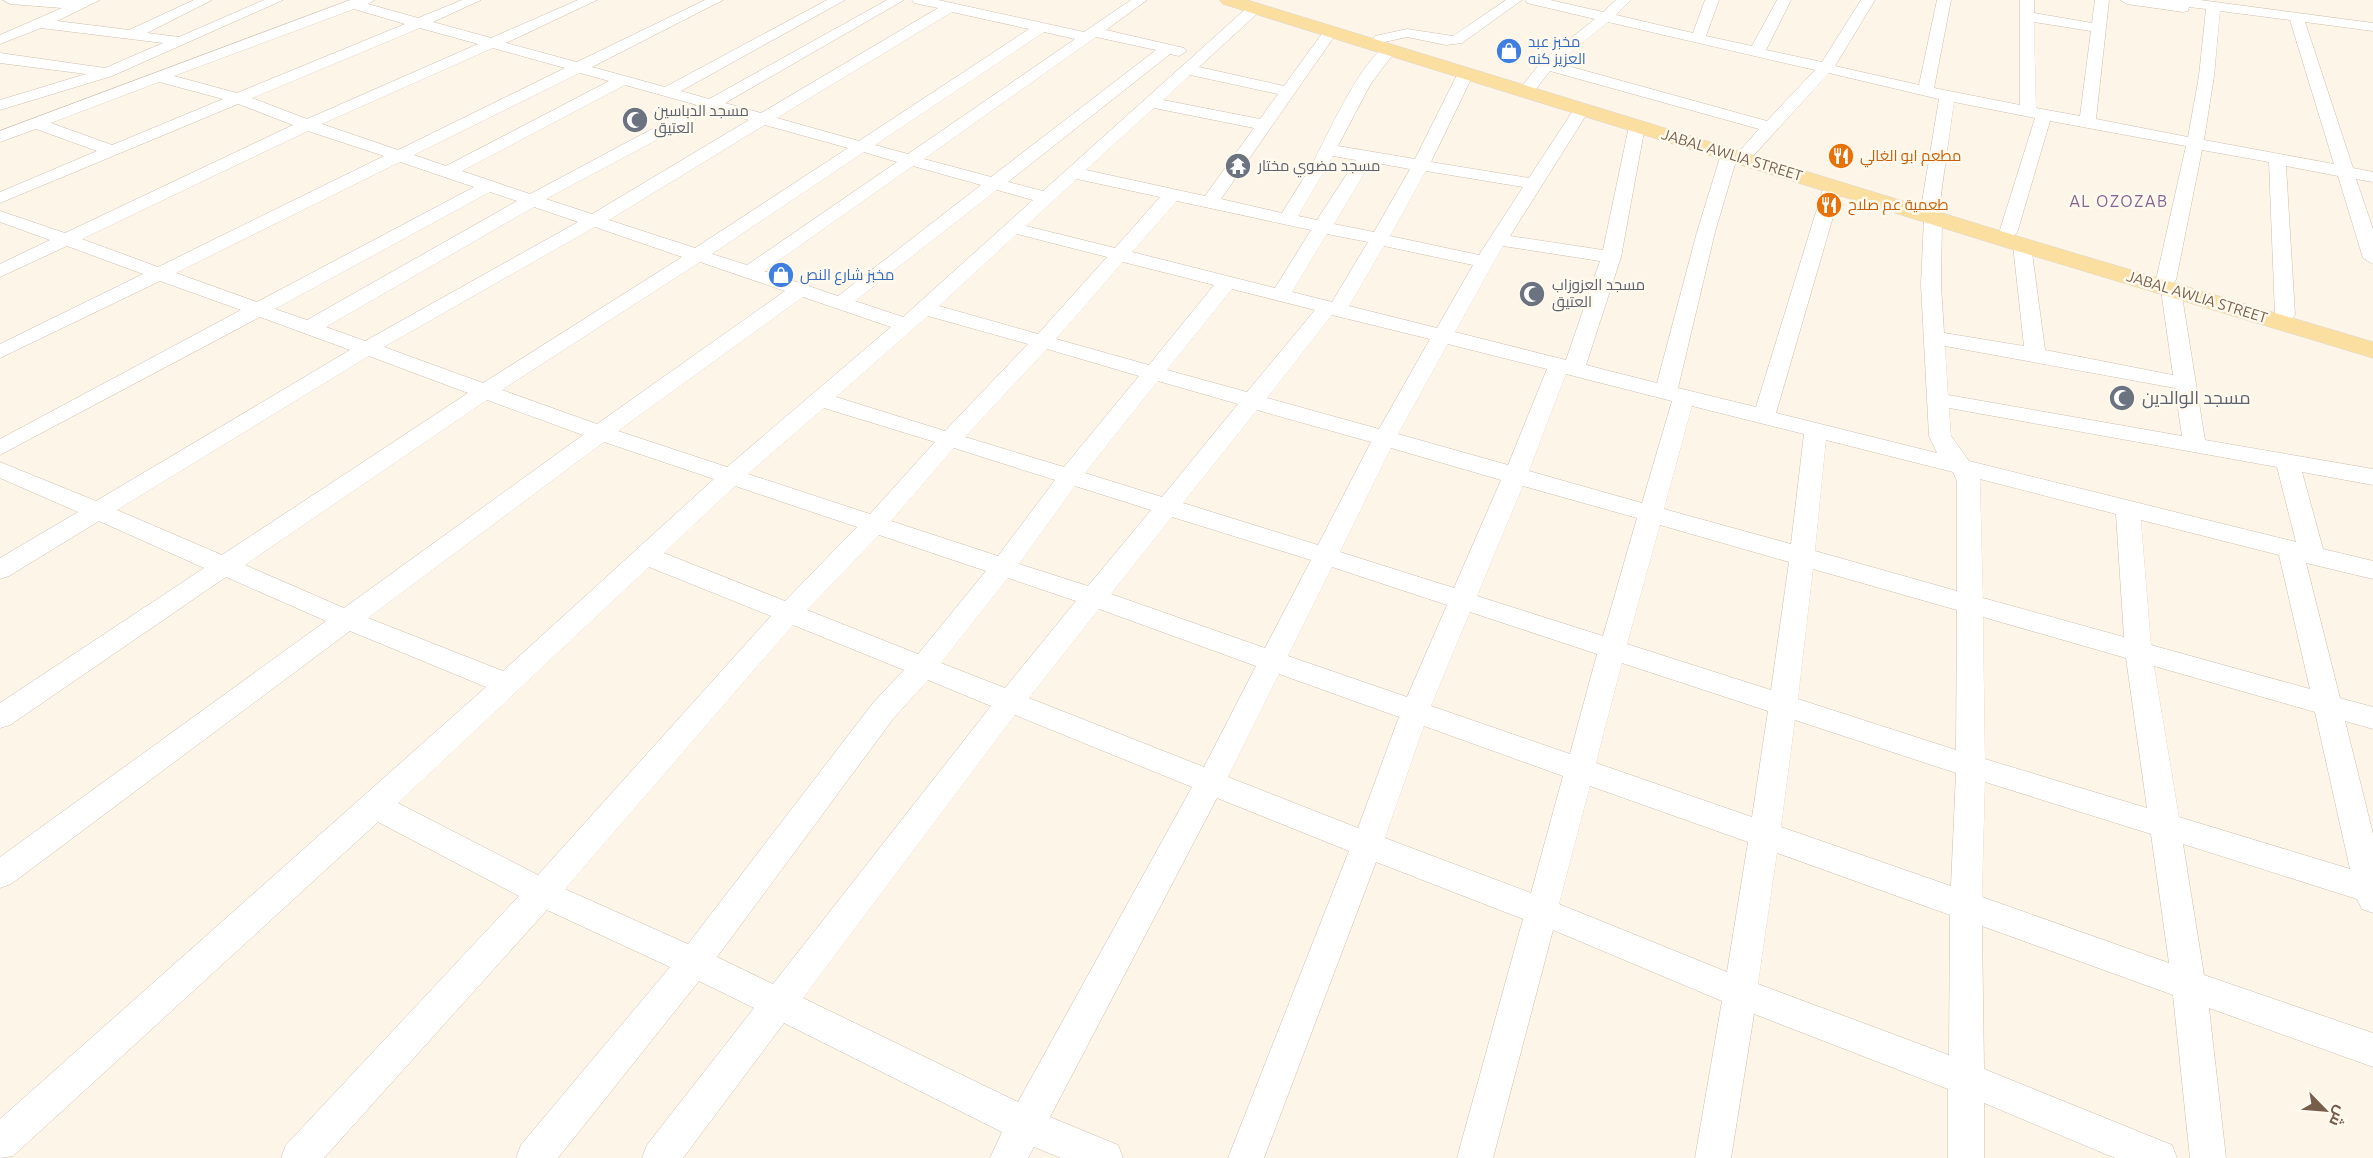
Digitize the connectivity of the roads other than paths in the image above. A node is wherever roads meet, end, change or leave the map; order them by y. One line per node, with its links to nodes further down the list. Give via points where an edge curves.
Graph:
1 (10, 0): 25 (street)
2 (205, 0): 40 (street)
3 (276, 0): 43 (street)
4 (368, 0): 26 (street)
5 (474, 0): 33 (street)
6 (590, 0): 44 (street)
7 (716, 0): 54 (street)
8 (838, 0): 63 (street)
9 (897, 0): 68 (street)
10 (919, 0): 28 (street)
11 (988, 0): 28 (street)
12 (1140, 0): 39 (street)
13 (1229, 0): 27 (main road, JABAL AWLIA STREET)
14 (1515, 0): 45 (street, via 1456,40 1407,33)
15 (1624, 0): 30 (street)
16 (1712, 0): 41 (street)
17 (1784, 0): 48 (street)
18 (1868, 0): 53 (street)
19 (1944, 0): 62 (street)
20 (2027, 0): 31 (street)
21 (2102, 0): 37 (street)
22 (2127, 0): 29 (street)
23 (2168, 0): 29 (street)
24 (1542, 1): 30 (street)
25 (87, 3): 34 (street)
26 (351, 4): 33 (street); 58 (street)
27 (1252, 4): 38 (main road, JABAL AWLIA STREET); 45 (main road, JABAL AWLIA STREET); 51 (street)
28 (960, 9): 36 (street); 71 (street)
29 (2213, 10): 32 (street); 80 (street, via 2203,108)
30 (1608, 16): 41 (street); 52 (street)
31 (2027, 16): 37 (street); 70 (street)
32 (2296, 18): 35 (street); 92 (street)
33 (422, 22): 44 (street); 65 (street)
34 (40, 23): 40 (street); 42 (street)
35 (2368, 26): 46 (street)
36 (1042, 27): 39 (street); 81 (street)
37 (2098, 28): 72 (street)
38 (1331, 32): 45 (main road, JABAL AWLIA STREET); 61 (street)
39 (1089, 34): 47 (street); 88 (street)
40 (130, 35): 43 (street)
41 (1698, 38): 48 (street)
42 (0, 40)
43 (182, 41): 56 (street)
44 (493, 43): 54 (street); 74 (street)
45 (1385, 44): 57 (main road, JABAL AWLIA STREET); 60 (main road, JABAL AWLIA STREET); 82 (street)
46 (2373, 44)
47 (1167, 49): 51 (street); 94 (street)
48 (1757, 52): 53 (street)
49 (0, 58): 50 (street)
50 (26, 62): 55 (street); 56 (street)
51 (1196, 63): 61 (street); 66 (street)
52 (1546, 65): 60 (street); 77 (street)
53 (1826, 68): 62 (street); 77 (street)
54 (579, 69): 59 (street); 85 (street)
55 (0, 73)
56 (107, 73): 67 (street)
57 (1466, 73): 69 (main road, JABAL AWLIA STREET); 89 (street)
58 (160, 77): 65 (street); 73 (street)
59 (623, 80): 63 (street); 90 (street)
60 (1530, 86): 78 (main road, JABAL AWLIA STREET)
61 (1287, 91): 75 (street)
62 (1926, 91): 64 (street)
63 (666, 92): 68 (street)
64 (1947, 96): 70 (street); 103 (street)
65 (236, 98): 74 (street); 83 (street)
66 (1151, 103): 75 (street); 91 (street)
67 (0, 105)
68 (710, 105): 71 (street); 101 (street)
69 (1582, 109): 76 (main road, JABAL AWLIA STREET); 95 (street)
70 (2036, 113): 72 (street); 109 (street)
71 (762, 119): 81 (street); 105 (street)
72 (2088, 122): 80 (street)
73 (38, 124): 79 (street); 83 (street)
74 (307, 125): 85 (street); 110 (street)
75 (1263, 125): 102 (street)
76 (1637, 126): 78 (main road, JABAL AWLIA STREET); 115 (street)
77 (1771, 127): 84 (street)
78 (1668, 132): 84 (main road, JABAL AWLIA STREET)
79 (0, 137)
80 (2193, 142): 87 (street); 122 (street)
81 (860, 146): 88 (street); 113 (street)
82 (1329, 150): 86 (street); 106 (street)
83 (112, 151): 99 (street)
84 (1738, 154): 97 (main road, JABAL AWLIA STREET); 103 (main road, JABAL AWLIA STREET); 143 (street, via 1706,232)
85 (398, 155): 90 (street); 120 (street)
86 (1367, 155): 89 (street); 108 (street)
87 (2277, 159): 92 (street); 128 (street)
88 (911, 160): 94 (street); 119 (street)
89 (1421, 164): 95 (street); 111 (street)
90 (447, 172): 96 (street)
91 (1074, 173): 98 (street); 100 (street)
92 (2346, 173): 93 (street); 116 (street)
93 (2373, 177)
94 (992, 184): 100 (street); 125 (street)
95 (1534, 184): 112 (street)
96 (490, 185): 101 (street); 127 (street)
97 (1833, 186): 103 (main road, JABAL AWLIA STREET); 147 (street)
98 (1172, 195): 102 (street); 114 (street)
99 (0, 198)
100 (1046, 198): 107 (street)
101 (532, 201): 105 (street); 130 (street)
102 (1209, 203): 106 (street)
103 (1931, 213): 109 (main road, JABAL AWLIA STREET); 132 (street)
104 (0, 216): 110 (street)
105 (595, 220): 113 (street); 135 (street, via 454,296)
106 (1286, 220): 108 (street)
107 (1013, 228): 114 (street); 129 (street)
108 (1322, 228): 111 (street); 124 (street)
109 (2015, 239): 122 (main road, JABAL AWLIA STREET); 138 (street)
110 (68, 240): 118 (street); 120 (street)
111 (1377, 240): 117 (street); 126 (street)
112 (1498, 240): 115 (street); 117 (street)
113 (698, 255): 119 (street); 142 (street)
114 (1120, 255): 121 (street); 133 (street)
115 (1611, 257): 139 (street)
116 (2373, 258)
117 (1485, 262): 131 (street)
118 (0, 271)
119 (750, 272): 123 (street)
120 (159, 274): 127 (street); 137 (street)
121 (1227, 282): 124 (street); 140 (street)
122 (2168, 285): 128 (main road, JABAL AWLIA STREET); 136 (main road, JABAL AWLIA STREET); 141 (street)
123 (800, 290): 125 (street); 149 (street)
124 (1280, 295): 126 (street)
125 (842, 303): 129 (street)
126 (1333, 308): 131 (street); 145 (street)
127 (257, 309): 130 (street); 153 (street)
128 (2285, 315): 134 (main road, JABAL AWLIA STREET)
129 (915, 316): 133 (street); 144 (street)
130 (309, 328): 135 (street)
131 (1443, 336): 139 (street); 150 (street)
132 (1935, 338): 138 (street); 146 (street)
133 (1043, 341): 140 (street); 151 (street)
134 (2373, 341)
135 (369, 349): 142 (street); 163 (street)
136 (2373, 350)
137 (0, 352)
138 (2035, 354): 141 (street)
139 (1566, 367): 143 (street); 157 (street)
140 (1153, 372): 145 (street); 159 (street)
141 (2183, 382): 152 (street)
142 (487, 390): 149 (street); 170 (street)
143 (1675, 394): 147 (street); 164 (street)
144 (819, 399): 151 (street); 158 (street)
145 (1252, 400): 150 (street); 161 (street)
146 (1940, 400): 152 (street); 155 (street, via 1942,444)
147 (1764, 416): 148 (street)
148 (1816, 429): 155 (street); 168 (street)
149 (603, 434): 158 (street); 178 (street)
150 (1385, 438): 157 (street); 167 (street)
151 (950, 439): 159 (street); 165 (street)
152 (2194, 443): 154 (street)
153 (0, 448)
154 (2287, 460): 160 (street); 166 (street)
155 (1963, 467): 162 (street); 176 (street, via 1969,481)
156 (0, 469): 163 (street)
157 (1516, 473): 164 (street); 175 (street)
158 (733, 475): 165 (street); 169 (street)
159 (1069, 477): 161 (street); 171 (street)
160 (2373, 477)
161 (1166, 508): 167 (street); 174 (street)
162 (2128, 510): 166 (street); 180 (street)
163 (97, 512): 170 (street); 172 (street)
164 (1650, 513): 168 (street); 179 (street)
165 (876, 523): 171 (street); 177 (street)
166 (2301, 554): 173 (street); 186 (street)
167 (1326, 555): 175 (street); 181 (street)
168 (1803, 555): 176 (street); 185 (street)
169 (647, 556): 177 (street); 183 (street)
170 (226, 566): 178 (street); 188 (street)
171 (1004, 566): 174 (street); 182 (street)
172 (0, 570)
173 (2373, 570)
174 (1092, 597): 181 (street); 184 (street)
175 (1462, 599): 179 (street); 187 (street)
176 (1971, 602): 180 (street); 190 (street)
177 (790, 612): 182 (street); 199 (street)
178 (346, 619): 183 (street); 197 (street)
179 (1612, 650): 185 (street); 191 (street)
180 (2138, 651): 186 (street); 194 (street)
181 (1273, 661): 187 (street); 192 (street)
182 (923, 667): 184 (street); 202 (street, via 883,711)
183 (505, 683): 193 (street)
184 (1011, 700): 192 (street); 205 (street)
185 (1782, 705): 190 (street); 195 (street)
186 (2327, 705): 189 (street); 198 (street)
187 (1415, 711): 191 (street); 196 (street)
188 (0, 717)
189 (2373, 718)
190 (1971, 766): 194 (street); 200 (street)
191 (1581, 770): 195 (street); 201 (street)
192 (1211, 781): 196 (street); 208 (street)
193 (375, 806): 199 (street); 209 (street)
194 (2164, 826): 198 (street); 203 (street)
195 (1764, 834): 200 (street); 204 (street)
196 (1367, 845): 201 (street); 215 (street)
197 (0, 875)
198 (2372, 892)
199 (543, 893): 202 (street); 210 (street)
200 (1965, 905): 203 (street); 207 (street)
201 (1541, 911): 204 (street); 216 (street)
202 (693, 962): 205 (street); 211 (street)
203 (2189, 983): 206 (street); 220 (street)
204 (1741, 993): 207 (street); 217 (street)
205 (780, 1003): 208 (street); 212 (street)
206 (2373, 1050)
207 (1967, 1079): 218 (street); 219 (street)
208 (1026, 1125): 213 (street); 214 (street)
209 (0, 1143)
210 (299, 1158)
211 (534, 1158)
212 (660, 1158)
213 (1008, 1158)
214 (1105, 1158)
215 (1246, 1158)
216 (1475, 1158)
217 (1713, 1158)
218 (1966, 1158)
219 (2159, 1158)
220 (2208, 1158)

